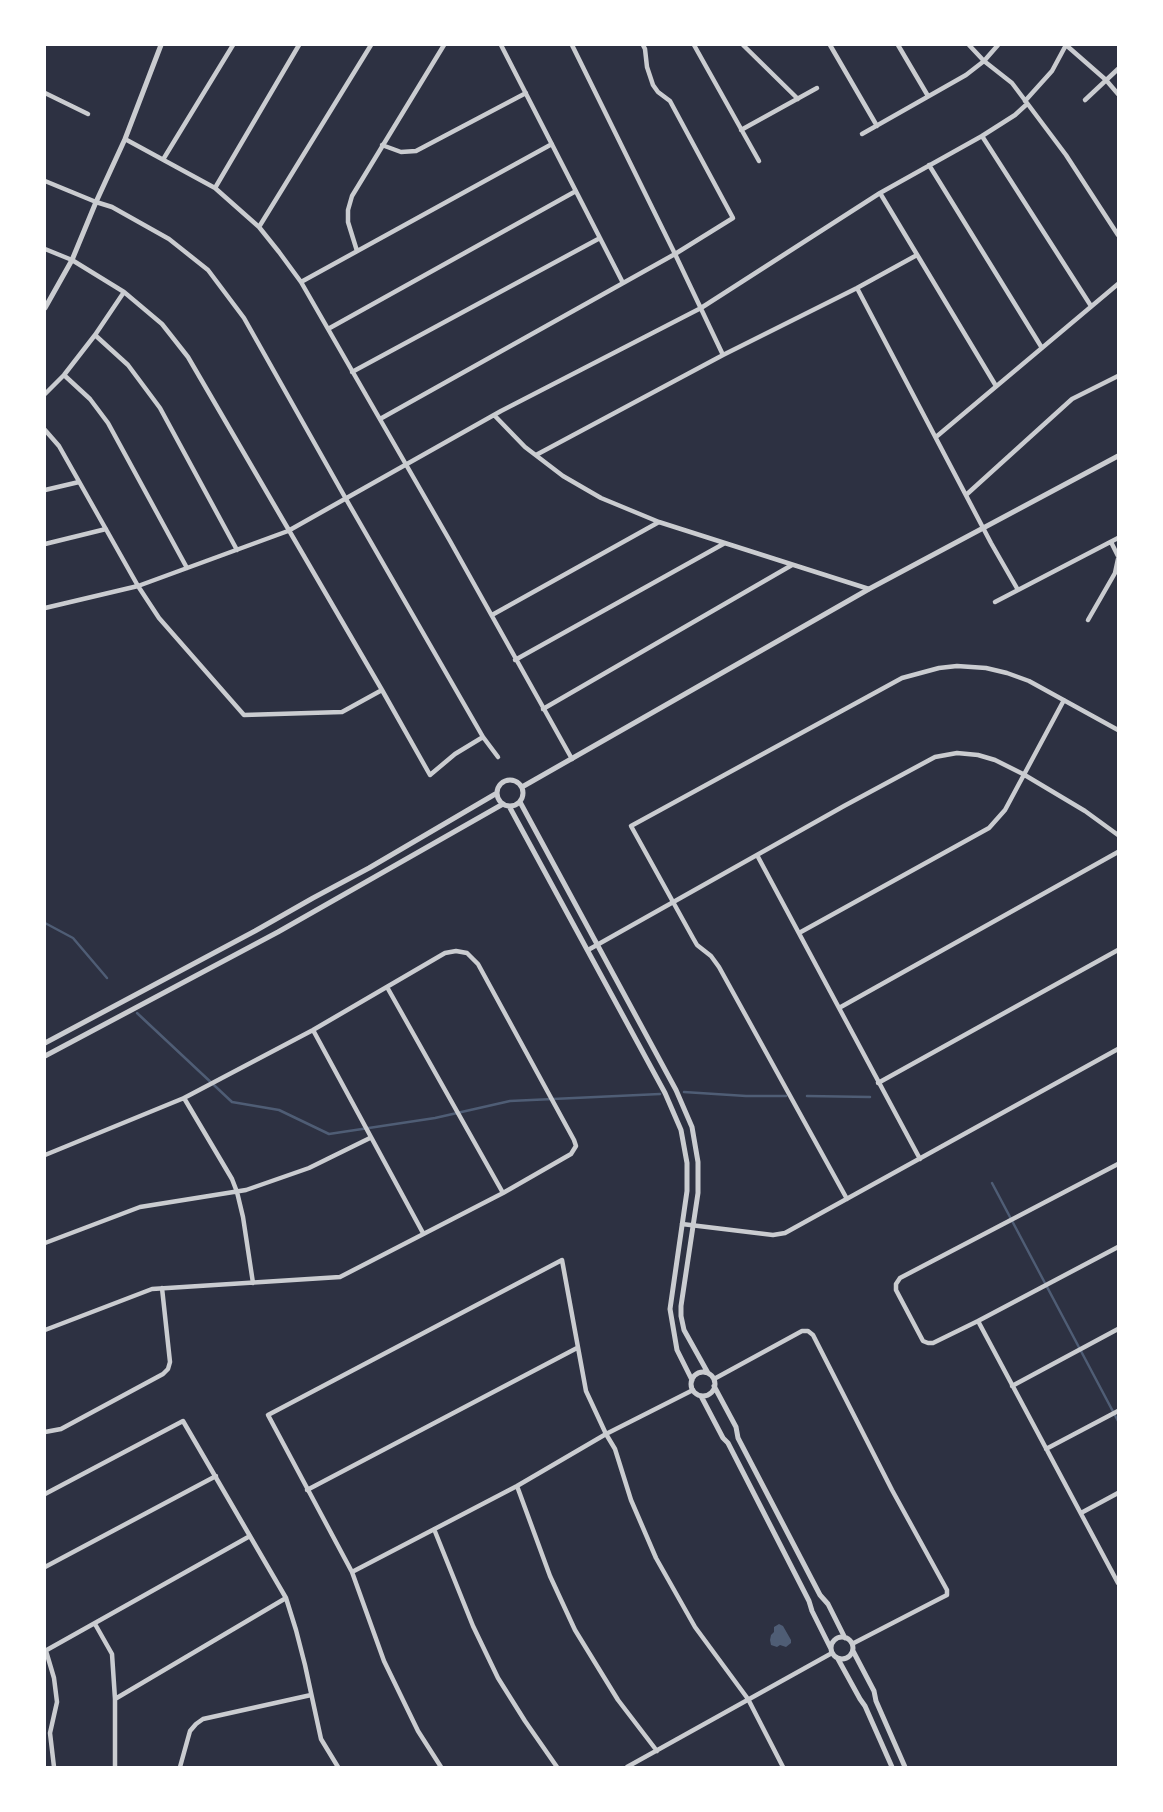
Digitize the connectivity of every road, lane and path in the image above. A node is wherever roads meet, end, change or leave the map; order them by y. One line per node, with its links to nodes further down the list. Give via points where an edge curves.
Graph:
1 (162, 45): 32 (street)
2 (233, 45): 35 (street)
3 (299, 45): 39 (street)
4 (371, 45): 43 (street)
5 (444, 45): 34 (street)
6 (501, 45): 21 (street)
7 (572, 45): 48 (street)
8 (643, 45): 48 (street, via 653,85 670,101 733,218)
9 (694, 45): 29 (street)
10 (743, 45): 24 (street)
11 (830, 45): 28 (street)
12 (898, 45): 23 (street)
13 (970, 45): 16 (street)
14 (998, 45): 16 (street)
15 (1066, 45): 18 (street); 26 (street, via 1052,71)
16 (984, 61): 23 (street); 26 (street, via 1012,83)
17 (1118, 69): 18 (street)
18 (1106, 80): 22 (street); 25 (street)
19 (817, 88): 24 (street)
20 (45, 93): 27 (street)
21 (526, 93): 33 (street); 34 (street, via 416,151 401,152)
22 (1118, 94)
23 (928, 96): 28 (street)
24 (798, 99): 29 (street)
25 (1085, 100)
26 (1026, 103): 31 (street, via 1015,115); 44 (street, via 1066,154)
27 (88, 114)
28 (877, 126): 30 (street)
29 (741, 130): 36 (street)
30 (862, 134)
31 (982, 136): 37 (street); 56 (street)
32 (125, 138): 35 (street); 42 (street)
33 (552, 144): 40 (street); 47 (street)
34 (382, 145): 47 (street, via 350,203 348,222)
35 (164, 158): 39 (street)
36 (759, 161)
37 (929, 165): 41 (street); 61 (street)
38 (45, 181): 42 (street)
39 (215, 188): 43 (street)
40 (576, 191): 45 (street); 59 (street)
41 (880, 193): 49 (street); 58 (street)
42 (96, 202): 50 (street); 78 (street, via 112,207 169,239 208,270 244,318)
43 (259, 227): 51 (street)
44 (1118, 235)
45 (600, 238): 52 (street); 63 (street)
46 (45, 249): 50 (street)
47 (357, 251): 51 (street)
48 (675, 254): 52 (street); 58 (street)
49 (916, 255): 54 (street); 66 (street)
50 (72, 260): 55 (street); 57 (street)
51 (301, 282): 59 (street)
52 (623, 283): 69 (street)
53 (1118, 284): 56 (street)
54 (857, 288): 62 (street); 71 (street)
55 (124, 292): 60 (street); 82 (street, via 162,324 188,357)
56 (1091, 306): 61 (street)
57 (45, 308)
58 (700, 308): 62 (street); 68 (street)
59 (328, 329): 63 (street)
60 (95, 334): 64 (street); 87 (street, via 128,365 160,408)
61 (1042, 348): 66 (street)
62 (723, 355): 72 (street)
63 (352, 372): 69 (street)
64 (64, 375): 67 (street); 90 (street, via 90,399 108,423)
65 (1118, 376): 77 (street, via 1072,399)
66 (996, 386): 71 (street)
67 (45, 394)
68 (494, 415): 72 (street); 74 (street)
69 (380, 419): 74 (street)
70 (45, 430): 75 (street, via 59,446)
71 (936, 437): 77 (street)
72 (536, 456): 79 (street, via 588,492)
73 (1118, 456): 80 (street)
74 (406, 466): 78 (street); 96 (street)
75 (79, 482): 76 (street); 81 (street)
76 (45, 490)
77 (966, 495): 80 (street)
78 (346, 499): 82 (street); 103 (street)
79 (659, 522): 85 (street); 96 (street)
80 (983, 528): 92 (street); 93 (street)
81 (106, 530): 86 (street); 91 (street)
82 (288, 531): 87 (street); 99 (street)
83 (1118, 538): 84 (street)
84 (1111, 542): 88 (street); 93 (street)
85 (725, 543): 89 (street); 98 (street)
86 (45, 544)
87 (237, 550): 90 (street)
88 (1118, 557): 97 (street, via 1115,574)
89 (792, 565): 92 (street); 101 (street)
90 (187, 568): 91 (street)
91 (138, 586): 95 (street); 99 (street, via 159,618 244,715 342,712)
92 (869, 589): 105 (street)
93 (1018, 590): 94 (street)
94 (994, 602)
95 (45, 608)
96 (492, 615): 98 (street)
97 (1088, 620)
98 (515, 660): 101 (street)
99 (382, 690): 103 (street, via 430,775)
100 (1064, 700): 102 (street); 106 (street); 115 (street, via 1007,673 956,666 910,675 877,690 631,826)
101 (543, 709): 105 (street)
102 (1118, 730)
103 (483, 737): 104 (street)
104 (498, 757)
105 (572, 759): 107 (street)
106 (1023, 774): 111 (street); 113 (street, via 978,755 958,753 935,758); 117 (street, via 1000,818 989,828)
107 (522, 787): 108 (street, via 518,781 510,779 498,786); 109 (street, via 524,792)
108 (497, 793): 110 (street, via 499,800); 114 (street)
109 (520, 802): 110 (street); 118 (street)
110 (506, 805): 116 (street); 119 (street)
111 (1118, 835)
112 (1118, 852): 124 (street)
113 (757, 856): 115 (street); 117 (street)
114 (313, 898): 116 (street); 121 (street)
115 (674, 902): 118 (street); 137 (street, via 698,945 719,966)
116 (319, 909): 122 (street)
117 (800, 933): 124 (street)
118 (597, 945): 119 (street); 139 (street, via 687,1113 698,1162)
119 (588, 950): 138 (street, via 682,1130 687,1173)
120 (1118, 950): 129 (street)
121 (206, 958): 122 (street); 126 (street)
122 (211, 968): 128 (street)
123 (387, 987): 125 (street); 136 (street); 136 (street, via 445,953 467,953 478,964 576,1146 571,1154)
124 (839, 1008): 129 (street)
125 (313, 1030): 130 (street); 131 (street)
126 (45, 1044)
127 (1118, 1049): 133 (street)
128 (45, 1056)
129 (878, 1084): 133 (street)
130 (184, 1098): 132 (street); 135 (street)
131 (370, 1138): 135 (street, via 309,1168); 140 (street)
132 (45, 1155)
133 (920, 1159): 137 (street)
134 (1118, 1164): 145 (street, via 900,1278 896,1284 896,1290 928,1343)
135 (237, 1192): 141 (street, via 140,1207); 143 (street)
136 (502, 1193): 140 (street)
137 (847, 1199): 139 (street, via 779,1235)
138 (682, 1224): 139 (street); 149 (street, via 670,1309)
139 (693, 1225): 148 (street, via 681,1306)
140 (423, 1233): 143 (street, via 340,1277)
141 (45, 1243)
142 (1118, 1247): 145 (street)
143 (253, 1283): 144 (street)
144 (162, 1288): 147 (street); 159 (street, via 170,1362 168,1369 61,1429)
145 (978, 1321): 155 (street)
146 (1118, 1329): 155 (street)
147 (45, 1330)
148 (684, 1330): 149 (street); 151 (street)
149 (673, 1334): 153 (street)
150 (577, 1348): 160 (street, via 586,1391); 166 (street); 166 (street, via 562,1260 268,1415)
151 (708, 1373): 152 (street); 153 (street, via 698,1373)
152 (714, 1379): 154 (street); 180 (street, via 802,1331 813,1335 947,1590 947,1595)
153 (692, 1380): 156 (street)
154 (714, 1386): 157 (street, via 711,1393); 161 (street, via 736,1427)
155 (1012, 1386): 163 (street)
156 (693, 1390): 157 (street); 160 (street)
157 (701, 1396): 162 (street)
158 (1118, 1411): 163 (street)
159 (45, 1432)
160 (606, 1434): 165 (street); 187 (street, via 615,1449 631,1500 656,1558 695,1627)
161 (738, 1438): 162 (street); 175 (street)
162 (728, 1443): 177 (street)
163 (1046, 1449): 169 (street)
164 (216, 1476): 168 (street, via 183,1421); 171 (street); 172 (street)
165 (518, 1486): 170 (street); 191 (street, via 550,1576 575,1630 618,1700)
166 (307, 1490): 173 (street)
167 (1118, 1493): 169 (street)
168 (45, 1494)
169 (1080, 1513): 174 (street)
170 (434, 1529): 173 (street); 197 (street, via 498,1678)
171 (250, 1536): 176 (street); 178 (street)
172 (45, 1567)
173 (352, 1572): 196 (street, via 384,1661 418,1731)
174 (1118, 1583)
175 (820, 1595): 177 (street); 179 (street)
176 (286, 1598): 185 (street); 186 (street)
177 (809, 1601): 182 (street)
178 (95, 1624): 181 (street); 186 (street, via 112,1654)
179 (845, 1638): 180 (street); 182 (street, via 835,1640)
180 (852, 1644): 183 (street)
181 (45, 1651): 190 (street, via 54,1678 57,1702)
182 (831, 1651): 184 (street); 187 (street)
183 (853, 1651): 184 (street, via 847,1658); 188 (street)
184 (838, 1659): 189 (street)
185 (311, 1695): 194 (street, via 203,1719 190,1731); 195 (street, via 321,1740)
186 (114, 1699): 193 (street)
187 (748, 1699): 191 (street); 199 (street)
188 (876, 1701): 189 (street); 201 (street)
189 (865, 1706): 200 (street)
190 (47, 1734): 192 (street)
191 (657, 1751): 198 (street)
192 (54, 1767)
193 (115, 1767)
194 (180, 1767)
195 (338, 1767)
196 (441, 1767)
197 (557, 1767)
198 (627, 1767)
199 (783, 1767)
200 (892, 1767)
201 (905, 1767)

